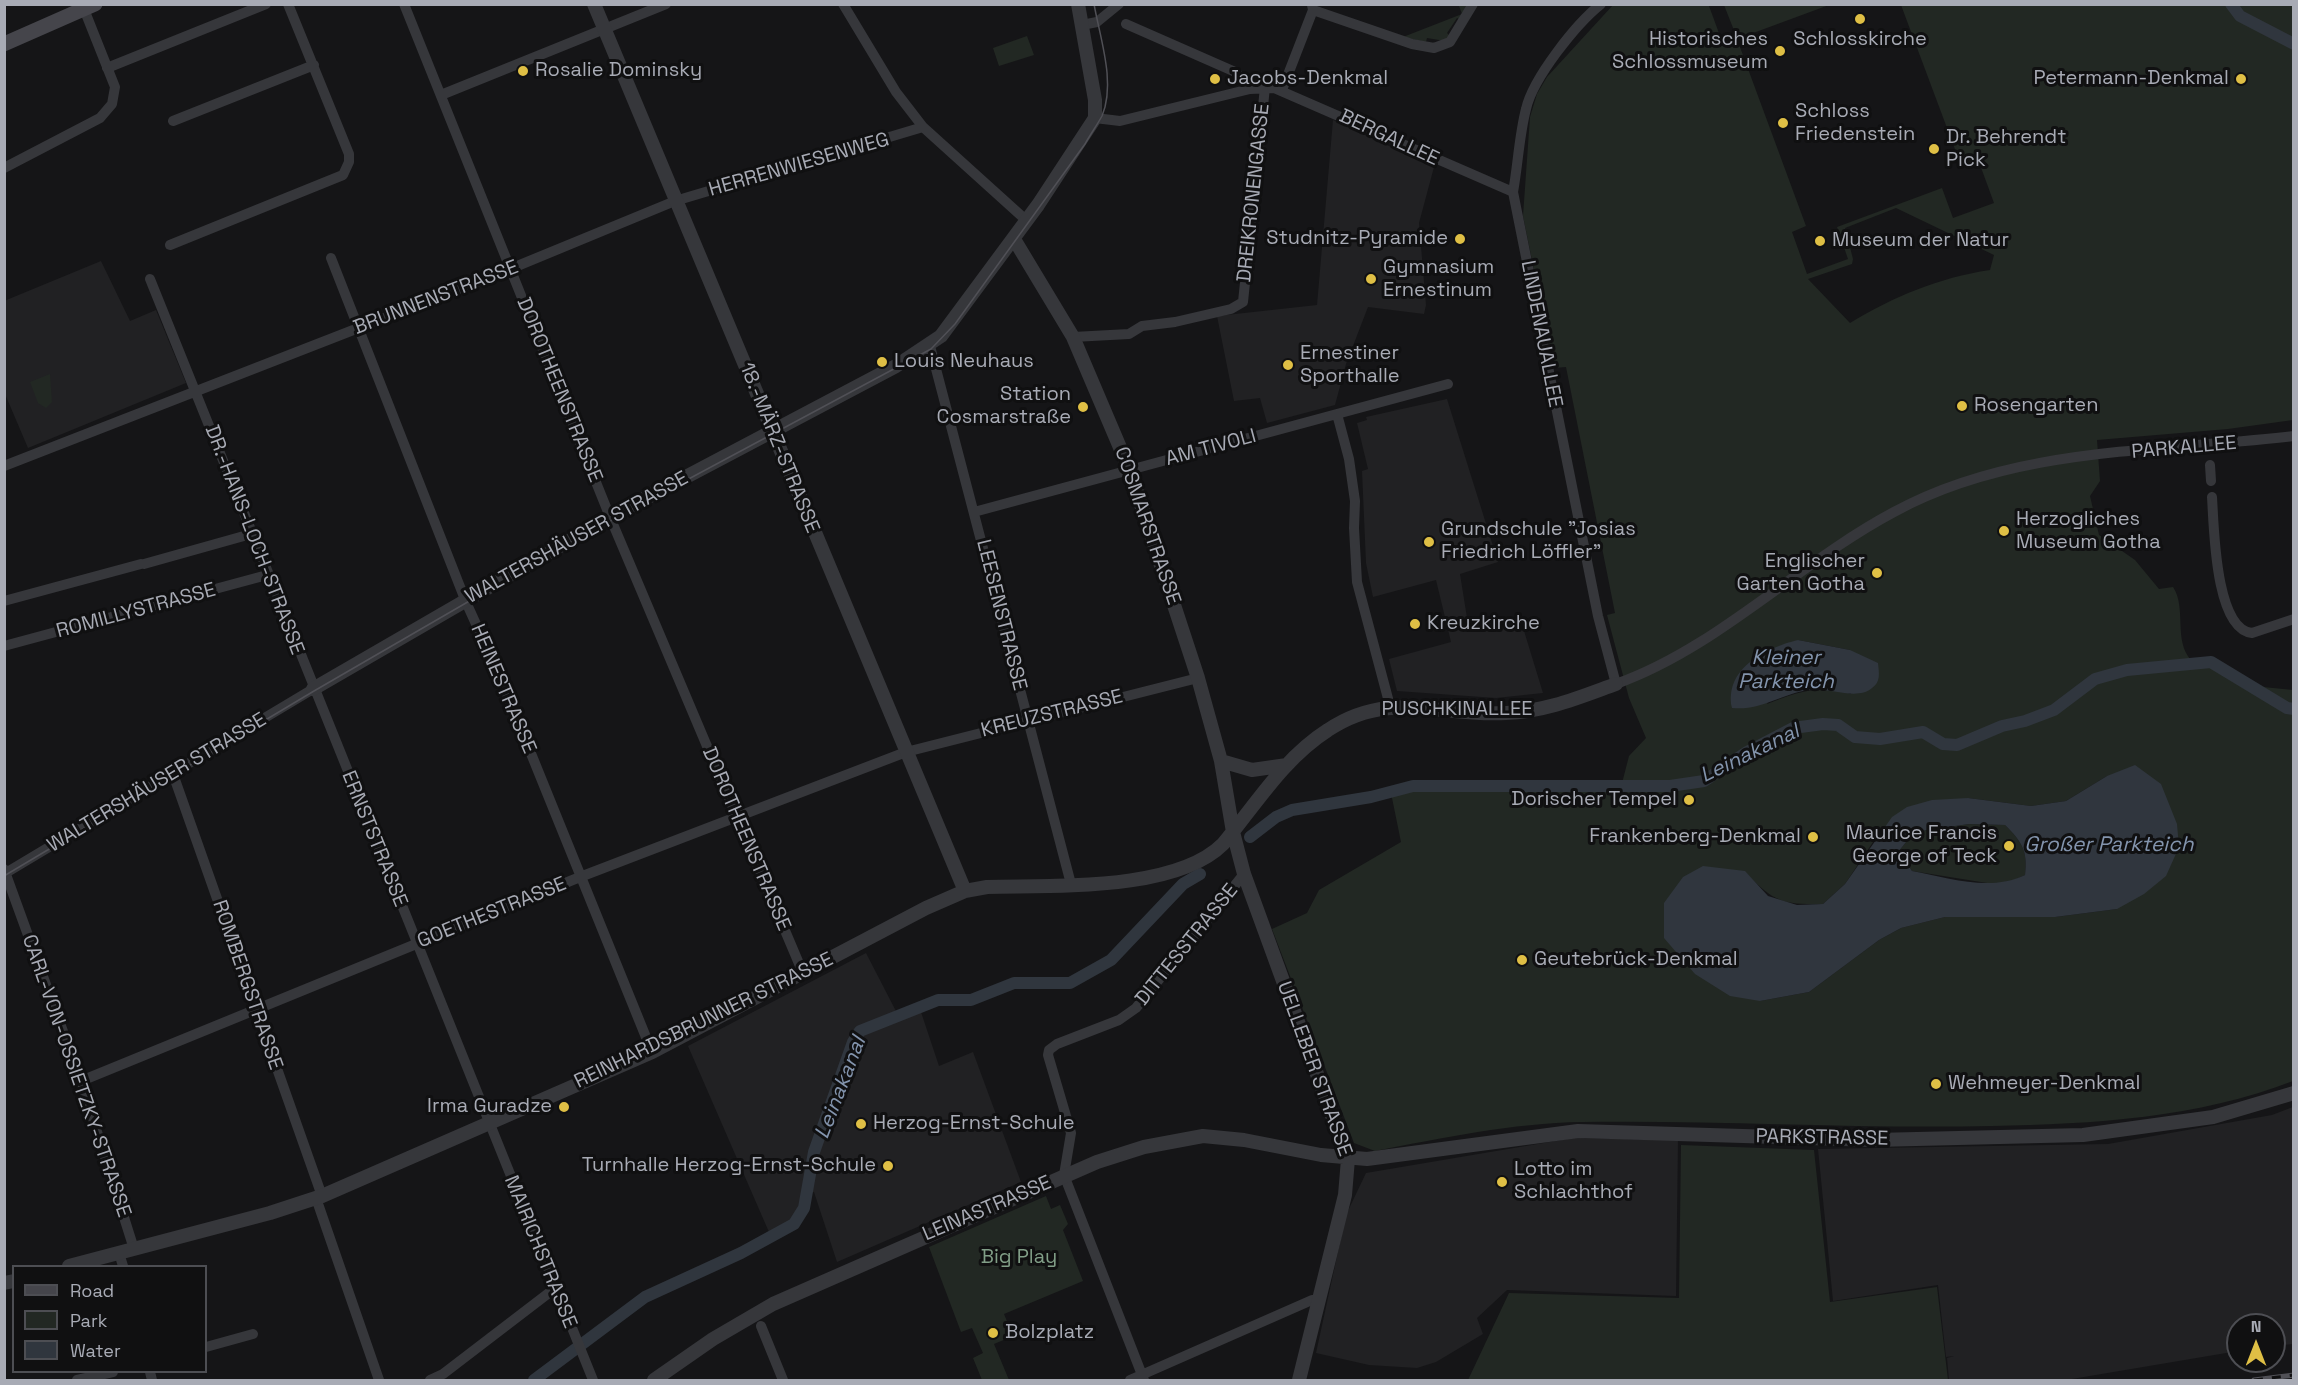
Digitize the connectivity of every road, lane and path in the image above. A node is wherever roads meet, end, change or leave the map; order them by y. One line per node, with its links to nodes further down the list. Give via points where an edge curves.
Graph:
1 (266, 4): 19 (street)
2 (288, 4): 18 (street)
3 (404, 4): 23 (street, DOROTHEENSTRASSE)
4 (594, 4): 16 (street, 18.-MÄRZ-STRASSE)
5 (666, 4): 16 (street)
6 (843, 4): 26 (street, via 896,92)
7 (1078, 4): 15 (street)
8 (1119, 4): 15 (street, via 1097,22)
9 (1473, 4): 11 (street, via 1450,42 1434,48 1412,44)
10 (1601, 4): 28 (street, LINDENAUALLEE, via 1572,32 1533,91 1523,125)
11 (1315, 6): 22 (street)
12 (90, 7): 13 (main road); 19 (street)
13 (66, 10): 17 (main road)
14 (1126, 24): 21 (street, via 1233,72)
15 (1082, 25): 24 (street)
16 (604, 30): 23 (street); 29 (street, 18.-MÄRZ-STRASSE)
17 (4, 44)
18 (314, 65): 25 (street); 32 (street, via 349,153 343,175)
19 (107, 68): 27 (street, via 114,94 105,113)
20 (1264, 87): 21 (street, BERGALLEE); 22 (street, BERGALLEE); 37 (street, DREIKRONENGASSE, via 1243,302 1231,309 1142,326 1129,334)
21 (1250, 89): 24 (street, BERGALLEE, via 1120,121)
22 (1282, 90): 28 (street, BERGALLEE)
23 (441, 95): 34 (street, DOROTHEENSTRASSE)
24 (1095, 118): 30 (street, WALTERSHÄUSER STRASSE)
25 (173, 122)
26 (923, 127): 29 (street, HERRENWIESENWEG); 30 (street)
27 (4, 168)
28 (1513, 192): 59 (street, LINDENAUALLEE, via 1598,616)
29 (675, 201): 34 (street, BRUNNENSTRASSE); 42 (street, 18.-MÄRZ-STRASSE)
30 (1027, 221): 31 (street, WALTERSHÄUSER STRASSE)
31 (1014, 239): 37 (street, COSMARSTRASSE); 38 (street, WALTERSHÄUSER STRASSE, via 954,323)
32 (170, 245)
33 (331, 258): 36 (street, HEINESTRASSE)
34 (510, 269): 36 (street, BRUNNENSTRASSE); 51 (street, DOROTHEENSTRASSE)
35 (150, 279): 40 (street)
36 (360, 328): 40 (street, BRUNNENSTRASSE); 54 (street, HEINESTRASSE)
37 (1073, 337): 46 (street, COSMARSTRASSE)
38 (930, 346): 42 (street, WALTERSHÄUSER STRASSE); 49 (street, LEESENSTRASSE)
39 (1448, 384): 41 (street, AM TIVOLI)
40 (196, 392): 45 (street, BRUNNENSTRASSE); 52 (street, DR.-HANS-LOCH-STRASSE)
41 (1336, 414): 46 (street, AM TIVOLI); 61 (street, via 1349,459 1355,501 1358,582)
42 (772, 431): 51 (street, WALTERSHÄUSER STRASSE); 63 (street, 18.-MÄRZ-STRASSE)
43 (2294, 436): 50 (street, PARKALLEE, via 2028,465 1965,482)
44 (2210, 465): 47 (street)
45 (4, 466)
46 (1130, 471): 49 (street, AM TIVOLI); 58 (street, COSMARSTRASSE)
47 (2211, 481)
48 (2212, 497): 56 (street, via 2218,571 2236,625 2252,633)
49 (975, 512): 62 (street, LEESENSTRASSE)
50 (1893, 512): 59 (street, PUSCHKINALLEE, via 1663,665)
51 (610, 517): 54 (street, WALTERSHÄUSER STRASSE); 67 (street, DOROTHEENSTRASSE)
52 (251, 534): 53 (street, DR.-HANS-LOCH-STRASSE); 55 (street)
53 (267, 575): 57 (street, ROMILLYSTRASSE); 60 (street, DR.-HANS-LOCH-STRASSE)
54 (465, 600): 60 (street, WALTERSHÄUSER STRASSE); 71 (street, HEINESTRASSE)
55 (4, 601)
56 (2294, 619)
57 (4, 646)
58 (1198, 678): 62 (street, KREUZSTRASSE); 64 (street, COSMARSTRASSE)
59 (1616, 684): 61 (street, PUSCHKINALLEE, via 1520,712)
60 (313, 689): 66 (street, WALTERSHÄUSER STRASSE); 74 (street, ERNSTSTRASSE)
61 (1390, 706): 65 (street, PUSCHKINALLEE, via 1338,723)
62 (1028, 720): 63 (street, KREUZSTRASSE); 72 (street, LEESENSTRASSE)
63 (906, 752): 67 (street, GOETHESTRASSE); 73 (street, 18.-MÄRZ-STRASSE)
64 (1221, 761): 65 (street, via 1252,770); 68 (street, COSMARSTRASSE)
65 (1287, 765): 68 (street, PUSCHKINALLEE)
66 (173, 774): 69 (street, WALTERSHÄUSER STRASSE); 76 (street, ROMBERGSTRASSE)
67 (737, 816): 71 (street, GOETHESTRASSE); 75 (street, DOROTHEENSTRASSE)
68 (1233, 832): 70 (street, UELLEBER STRASSE); 72 (street, REINHARDSBRUNNER STRASSE, via 1210,855 1167,872 1131,881)
69 (5, 872): 78 (street, CARL-VON-OSSIETZKY-STRASSE)
70 (1244, 874): 81 (street, UELLEBER STRASSE); 82 (street, DITTESSTRASSE, via 1136,1008 1119,1020 1049,1050 1071,1133)
71 (580, 877): 74 (street, GOETHESTRASSE); 77 (street, HEINESTRASSE)
72 (1071, 884): 73 (street, REINHARDSBRUNNER STRASSE)
73 (964, 891): 75 (street, REINHARDSBRUNNER STRASSE)
74 (416, 944): 76 (street, GOETHESTRASSE); 80 (street, ERNSTSTRASSE)
75 (803, 973): 77 (street, REINHARDSBRUNNER STRASSE)
76 (254, 1010): 78 (street, GOETHESTRASSE); 83 (street, ROMBERGSTRASSE)
77 (652, 1052): 80 (street, REINHARDSBRUNNER STRASSE)
78 (81, 1081): 84 (street, CARL-VON-OSSIETZKY-STRASSE)
79 (2294, 1092): 81 (street, PARKSTRASSE, via 2212,1117 2083,1136 1854,1139 1578,1131 1382,1159)
80 (489, 1123): 83 (street, REINHARDSBRUNNER STRASSE); 87 (street, MAIRICHSTRASSE)
81 (1348, 1159): 82 (street, LEINASTRASSE, via 1203,1136 1126,1152); 88 (street, UELLEBER STRASSE, via 1345,1195)
82 (1064, 1176): 93 (street); 98 (street, LEINASTRASSE, via 773,1304)
83 (319, 1197): 84 (street, REINHARDSBRUNNER STRASSE); 95 (street, ROMBERGSTRASSE)
84 (134, 1249): 85 (street, REINHARDSBRUNNER STRASSE)
85 (121, 1260): 86 (street, REINHARDSBRUNNER STRASSE)
86 (78, 1265)
87 (554, 1289): 96 (street); 97 (street, MAIRICHSTRASSE)
88 (1319, 1300): 93 (street); 101 (street, UELLEBER STRASSE)
89 (761, 1326): 99 (street)
90 (254, 1334): 91 (street)
91 (207, 1347)
92 (105, 1373): 94 (street)
93 (1143, 1378): 100 (street)
94 (77, 1380)
95 (379, 1380)
96 (430, 1380)
97 (593, 1380)
98 (654, 1380)
99 (783, 1380)
100 (1130, 1380)
101 (1299, 1380)

